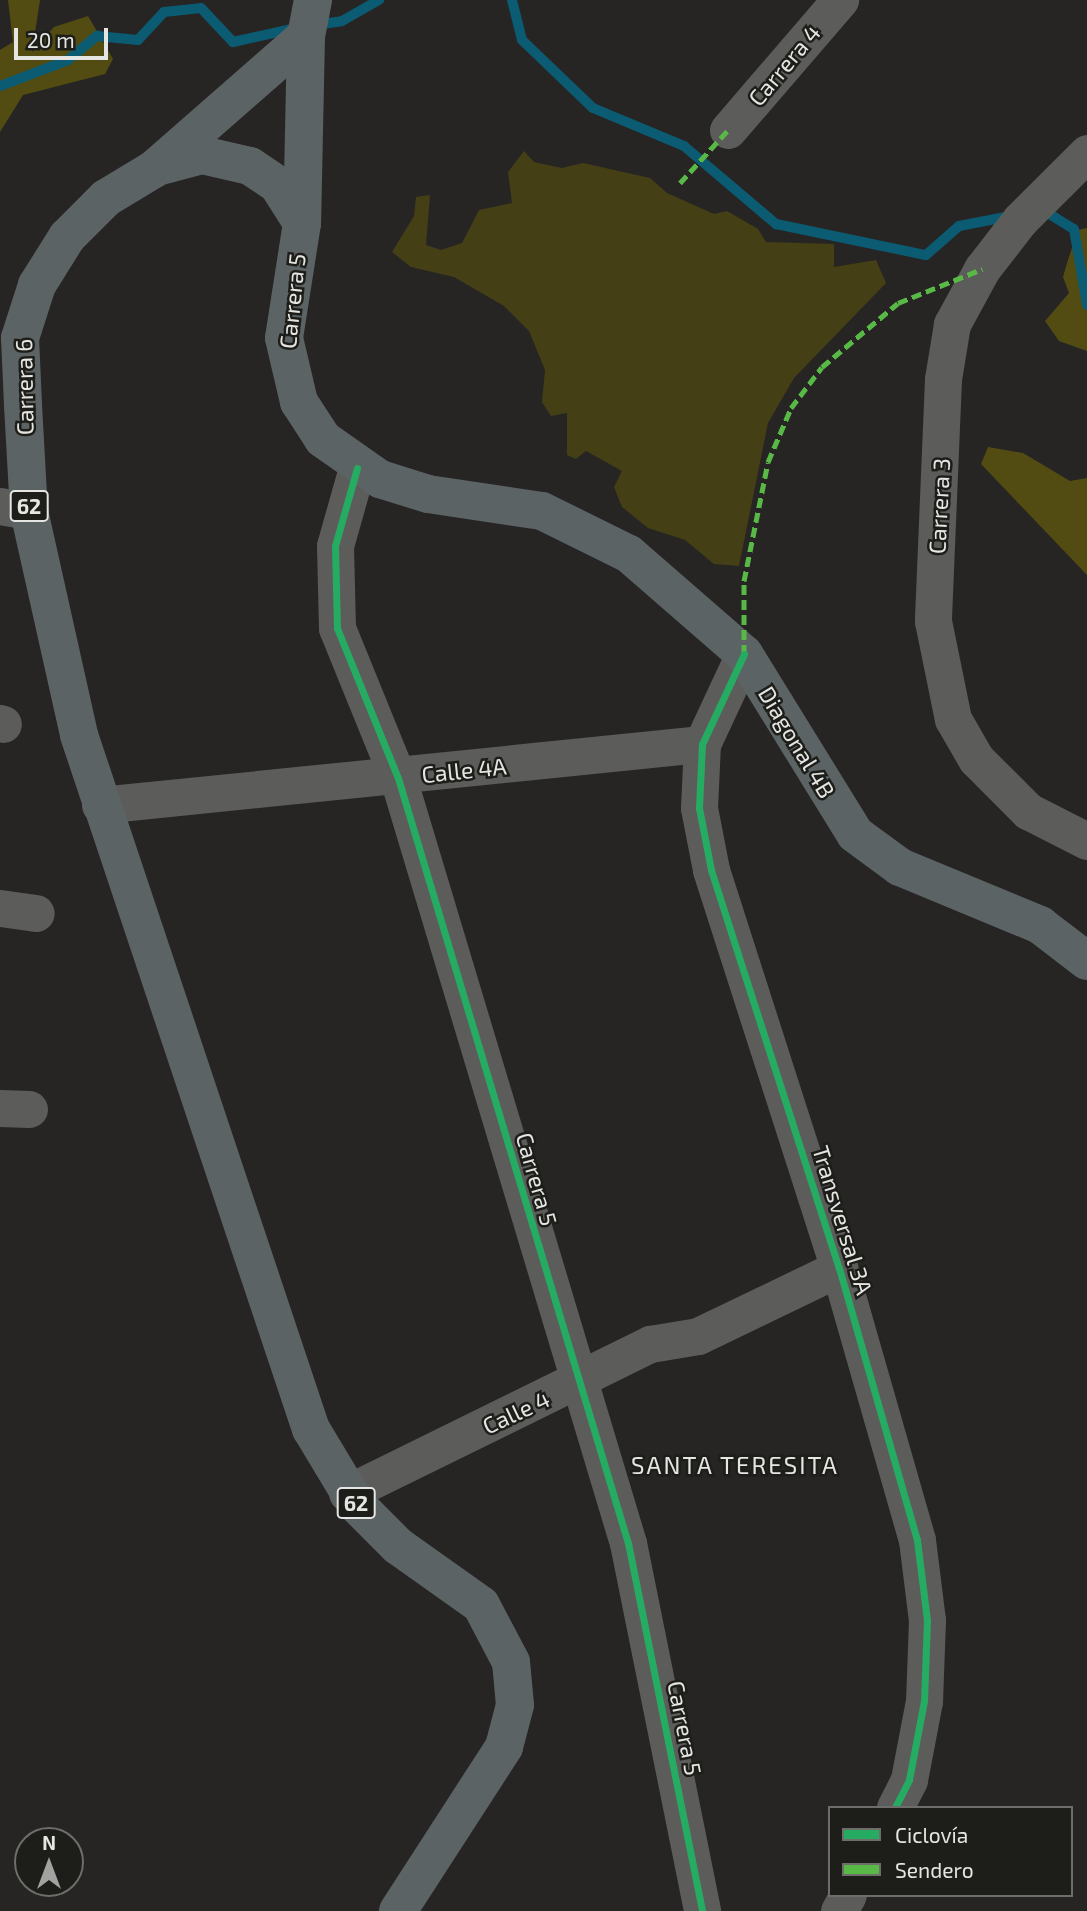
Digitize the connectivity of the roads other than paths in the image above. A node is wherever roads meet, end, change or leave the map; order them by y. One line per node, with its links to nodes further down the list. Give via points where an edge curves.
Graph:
1 (840, 0): 3 (street, Carrera 4)
2 (310, 18): 5 (main road, Carrera 6); 6 (main road, Carrera 5)
3 (728, 130)
4 (1087, 153): 13 (street, Carrera 3, via 1020,220 982,269 952,324 943,379 933,621 953,719 976,759 1028,811)
5 (154, 169): 6 (main road, 62, via 185,157 235,160 278,185); 8 (main road, Carrera 6 / 62, via 106,198 76,227 27,311 20,338)
6 (302, 223): 7 (main road, Carrera 5, via 285,327 291,382 323,439)
7 (357, 468): 9 (main road, Diagonal 4B, via 416,491 511,502 572,522 655,573); 11 (street, Carrera 5, via 335,547 337,628)
8 (15, 509): 12 (main road, Carrera 6 / 62)
9 (744, 654): 10 (street, Transversal 3A); 16 (main road, Diagonal 4B, via 855,834 900,867 1040,925)
10 (702, 744): 11 (street, Calle 4A); 17 (street, Transversal 3A, via 699,808 711,870)
11 (398, 778): 12 (street, Calle 4A); 18 (street, Carrera 5)
12 (100, 805): 19 (main road, 62, via 311,1429)
13 (1087, 841)
14 (0, 908): 15 (street)
15 (36, 913)
16 (1087, 961)
17 (839, 1268): 18 (street, Calle 4, via 698,1336 650,1343); 20 (street, Transversal 3A, via 923,1580 925,1701 909,1780)
18 (577, 1383): 19 (street, Calle 4); 22 (street, Carrera 5, via 628,1543)
19 (347, 1493): 21 (main road, 62, via 398,1546 481,1605 504,1642 514,1683 504,1747)
20 (896, 1806)
21 (398, 1911)
22 (702, 1911)

